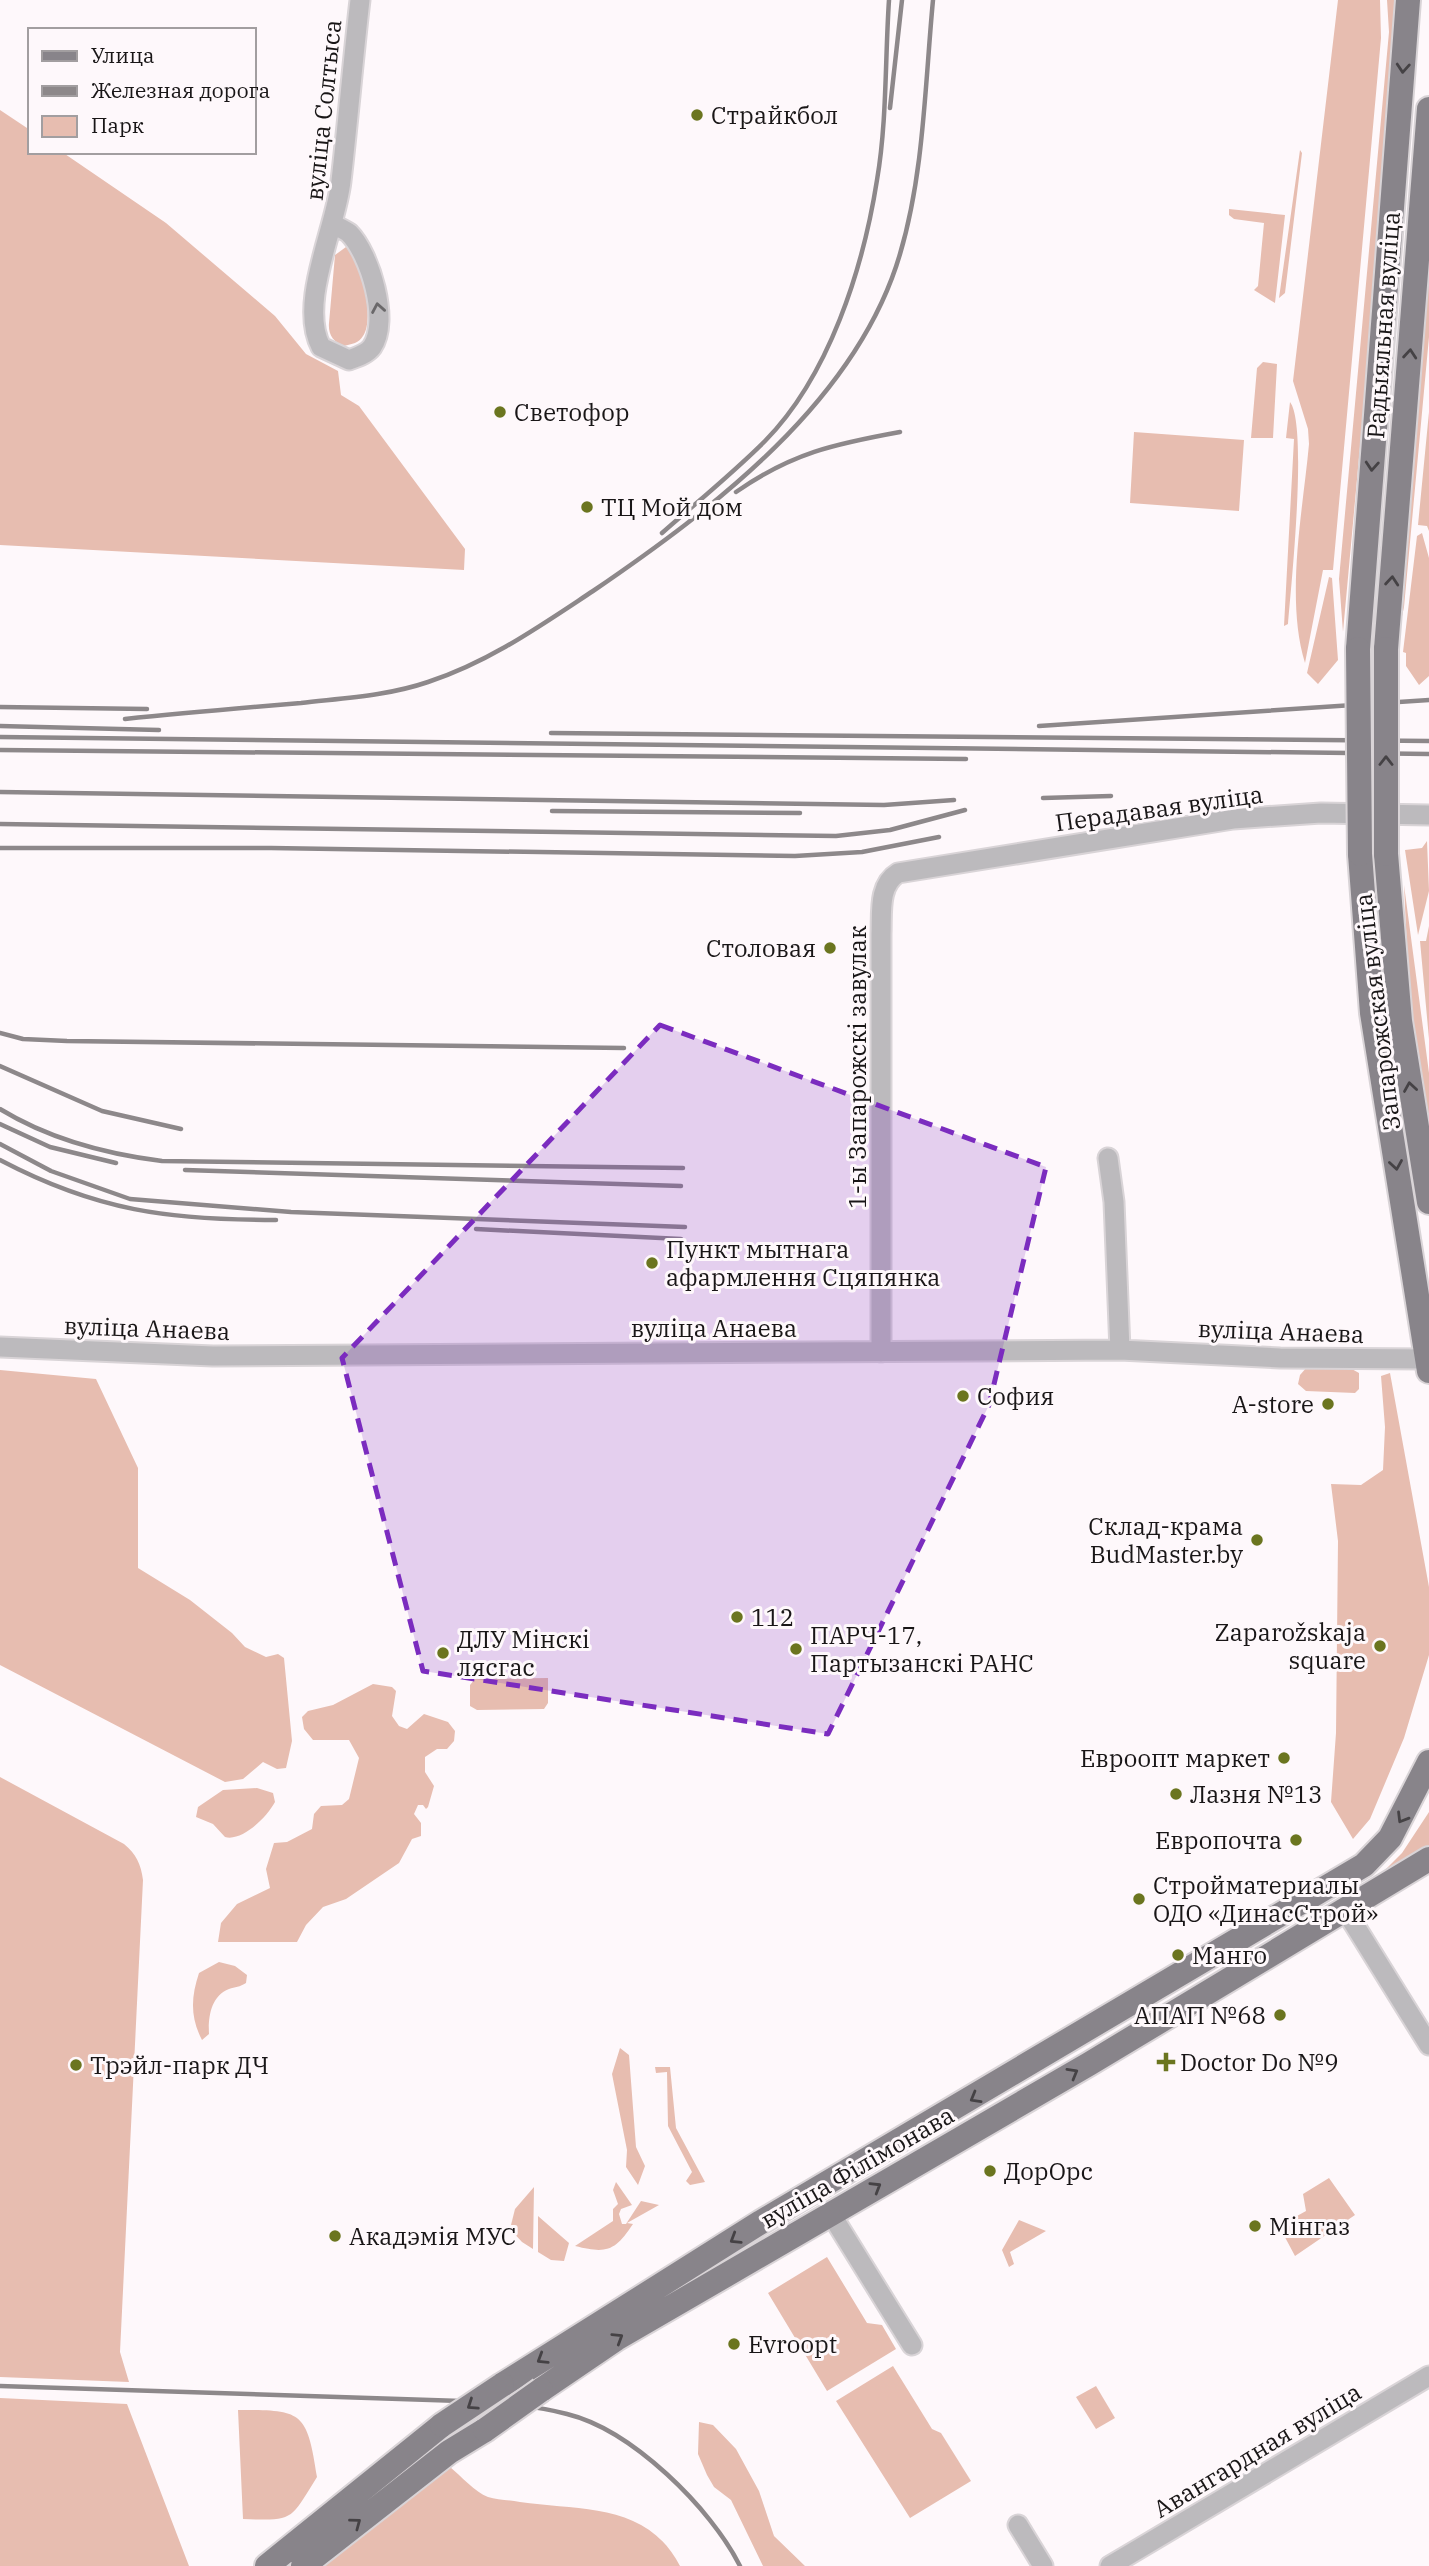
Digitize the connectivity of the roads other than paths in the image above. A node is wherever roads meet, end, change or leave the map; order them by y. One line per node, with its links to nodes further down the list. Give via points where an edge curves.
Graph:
1 (360, 0): 4 (street, вуліца Солтыса)
2 (1408, 0): 5 (main road, Радыяльная вуліца, one-way to 5)
3 (1429, 109): 6 (main road, Радыяльная вуліца, one-way to 3)
4 (334, 225): 4 (street, вуліца Солтыса, one-way to 4, via 325,243 314,333 321,347 349,360 371,349 381,320 368,268 349,233)
5 (1357, 649): 14 (main road, Запарожская вуліца, one-way to 14, bridge, via 1360,854 1372,1013)
6 (1386, 649): 10 (main road, Запарожская вуліца, one-way to 6, bridge, via 1400,1021 1386,854)
7 (1429, 815): 8 (street, Перадавая вуліца, via 1321,813 1233,819)
8 (898, 873): 13 (street, 1-ы Запарожскі завулак, via 889,878 884,890 881,934)
9 (1108, 1158): 12 (street)
10 (1429, 1202)
11 (0, 1347): 13 (street, вуліца Анаева, via 213,1356)
12 (1120, 1350): 13 (street, вуліца Анаева); 14 (street, вуліца Анаева)
13 (881, 1352)
14 (1428, 1365)
15 (1429, 1762): 20 (main road, вуліца Філімонава, one-way to 20, via 1390,1838 1364,1865)
16 (1429, 1858): 17 (main road, вуліца Філімонава)
17 (1344, 1908): 18 (street); 19 (main road, вуліца Філімонава, one-way to 17)
18 (1429, 2045)
19 (831, 2214): 21 (main road, вуліца Філімонава); 22 (street)
20 (761, 2222): 21 (main road); 25 (main road, вуліца Філімонава, one-way to 25, bridge, via 442,2425)
21 (774, 2245): 26 (main road, вуліца Філімонава, one-way to 21, bridge, via 449,2452 616,2339)
22 (912, 2346)
23 (1429, 2376): 28 (street, Авангардная вуліца)
24 (1018, 2525): 27 (street)
25 (267, 2566)
26 (303, 2566)
27 (1043, 2566)
28 (1110, 2566)

